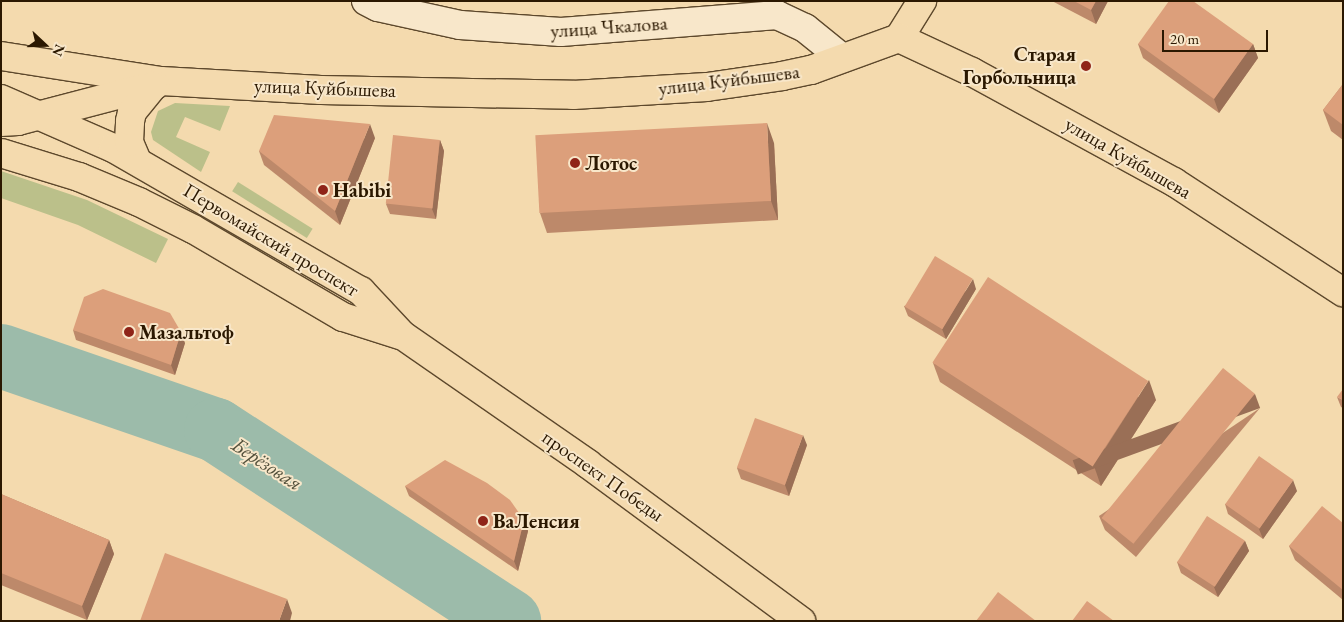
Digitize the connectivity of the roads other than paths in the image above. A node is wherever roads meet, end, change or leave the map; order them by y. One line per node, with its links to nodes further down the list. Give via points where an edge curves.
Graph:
1 (366, 1): 5 (street, улица Чкалова, via 378,7 460,25 561,32 777,15 804,28)
2 (922, 1): 3 (main road)
3 (899, 38): 5 (main road, улица Куйбышева); 12 (main road, улица Куйбышева, via 972,72 1174,182)
4 (1, 56): 6 (main road, улица Куйбышева)
5 (842, 58): 6 (main road, улица Куйбышева, via 782,76 716,85 573,95)
6 (157, 83): 8 (main road, улица Куйбышева); 11 (main road, via 130,121 129,142)
7 (1, 99): 8 (main road, Первомайский проспект)
8 (41, 115): 9 (main road, улица Куйбышева); 11 (main road, Первомайский проспект)
9 (1, 122)
10 (1, 154): 13 (main road, Первомайский проспект, via 79,177 139,202 193,229 343,317)
11 (137, 161): 13 (main road, Первомайский проспект, via 361,291)
12 (1343, 292)
13 (402, 335): 14 (main road, проспект Победы, via 596,470)
14 (801, 621)

